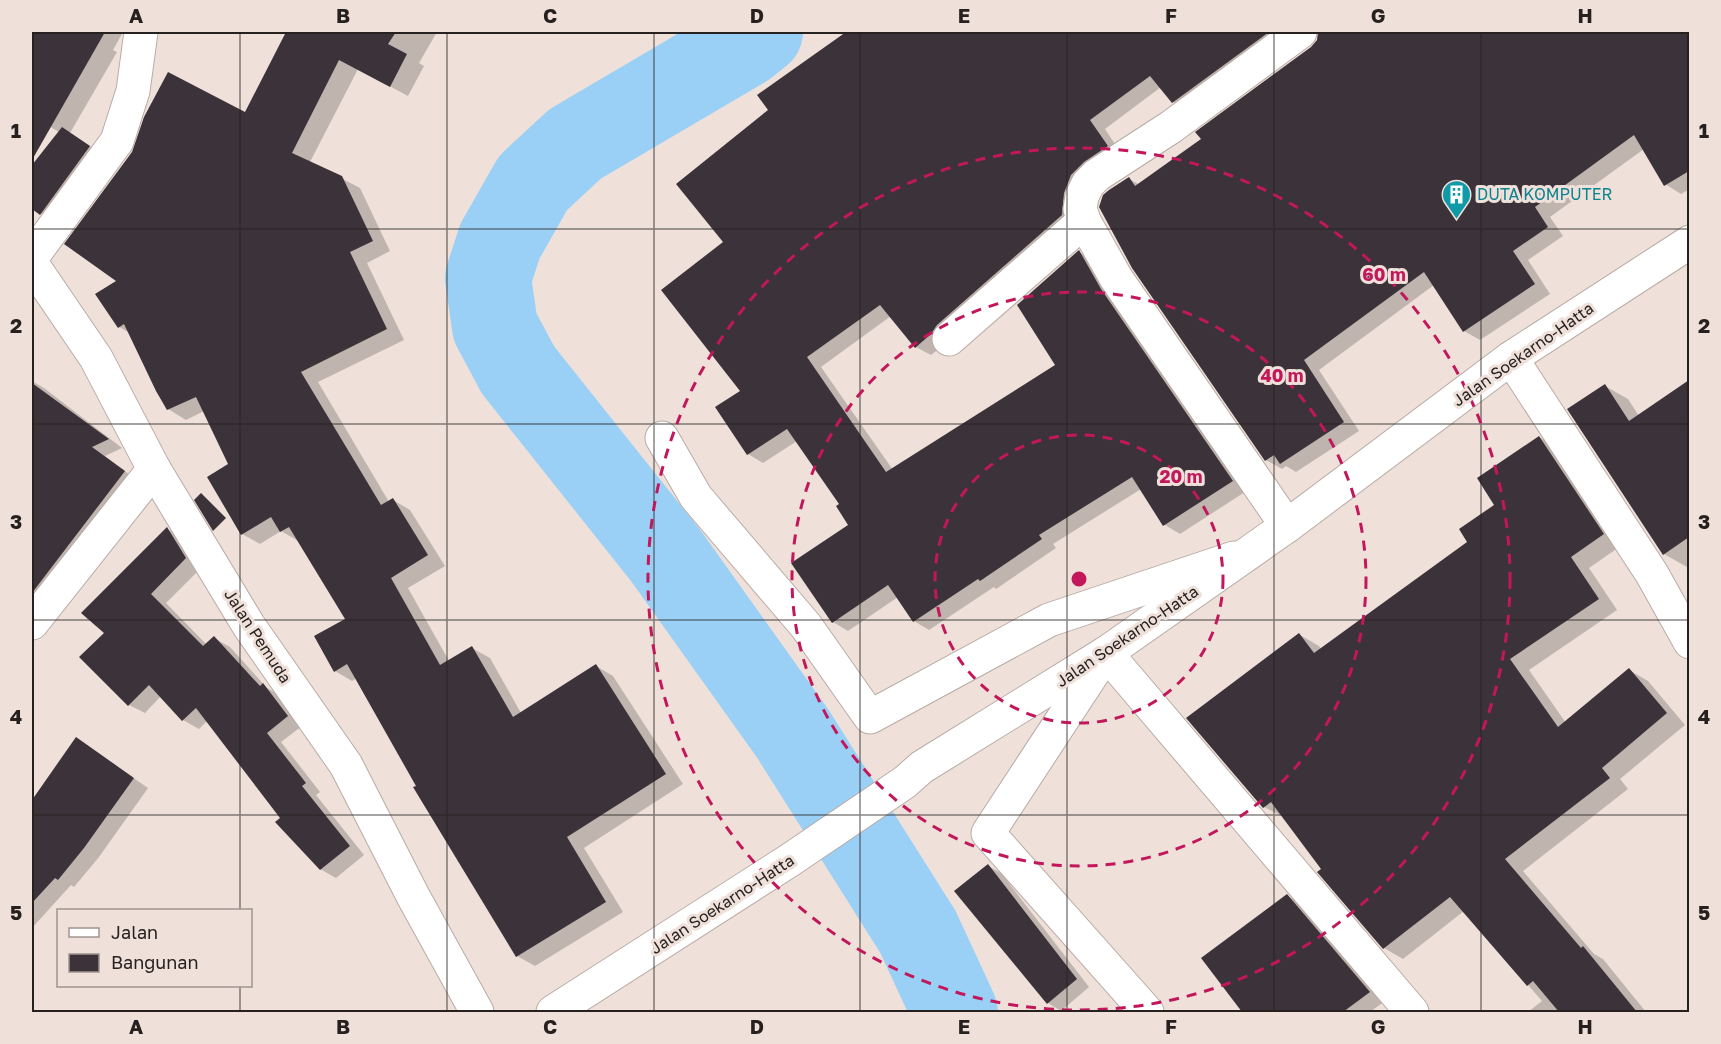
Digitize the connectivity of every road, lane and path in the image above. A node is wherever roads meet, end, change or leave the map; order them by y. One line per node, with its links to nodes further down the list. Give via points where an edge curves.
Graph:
1 (141, 32): 5 (main road, via 133,91 117,141)
2 (1300, 32): 3 (main road, via 1171,127 1098,175 1082,196 1080,209)
3 (1084, 221): 7 (main road); 11 (main road, via 1116,278)
4 (1689, 242): 8 (main road, Jalan Soekarno-Hatta)
5 (32, 257)
6 (32, 264): 10 (main road, Jalan Pemuda, via 96,358)
7 (949, 339)
8 (1511, 358): 11 (main road, Jalan Soekarno-Hatta); 14 (main road, via 1652,574)
9 (662, 438): 12 (main road, via 696,497 806,626 870,717 1049,620)
10 (154, 469): 13 (main road); 16 (main road, Jalan Pemuda, via 249,626 346,765)
11 (1287, 526): 12 (main road, Jalan Soekarno-Hatta)
12 (1245, 555): 15 (main road, Jalan Soekarno-Hatta)
13 (32, 623)
14 (1689, 642)
15 (1106, 653): 17 (main road, Jalan Soekarno-Hatta, via 922,767 790,860); 18 (main road, via 988,832); 19 (main road)
16 (477, 1012)
17 (554, 1012)
18 (1147, 1012)
19 (1412, 1012)

